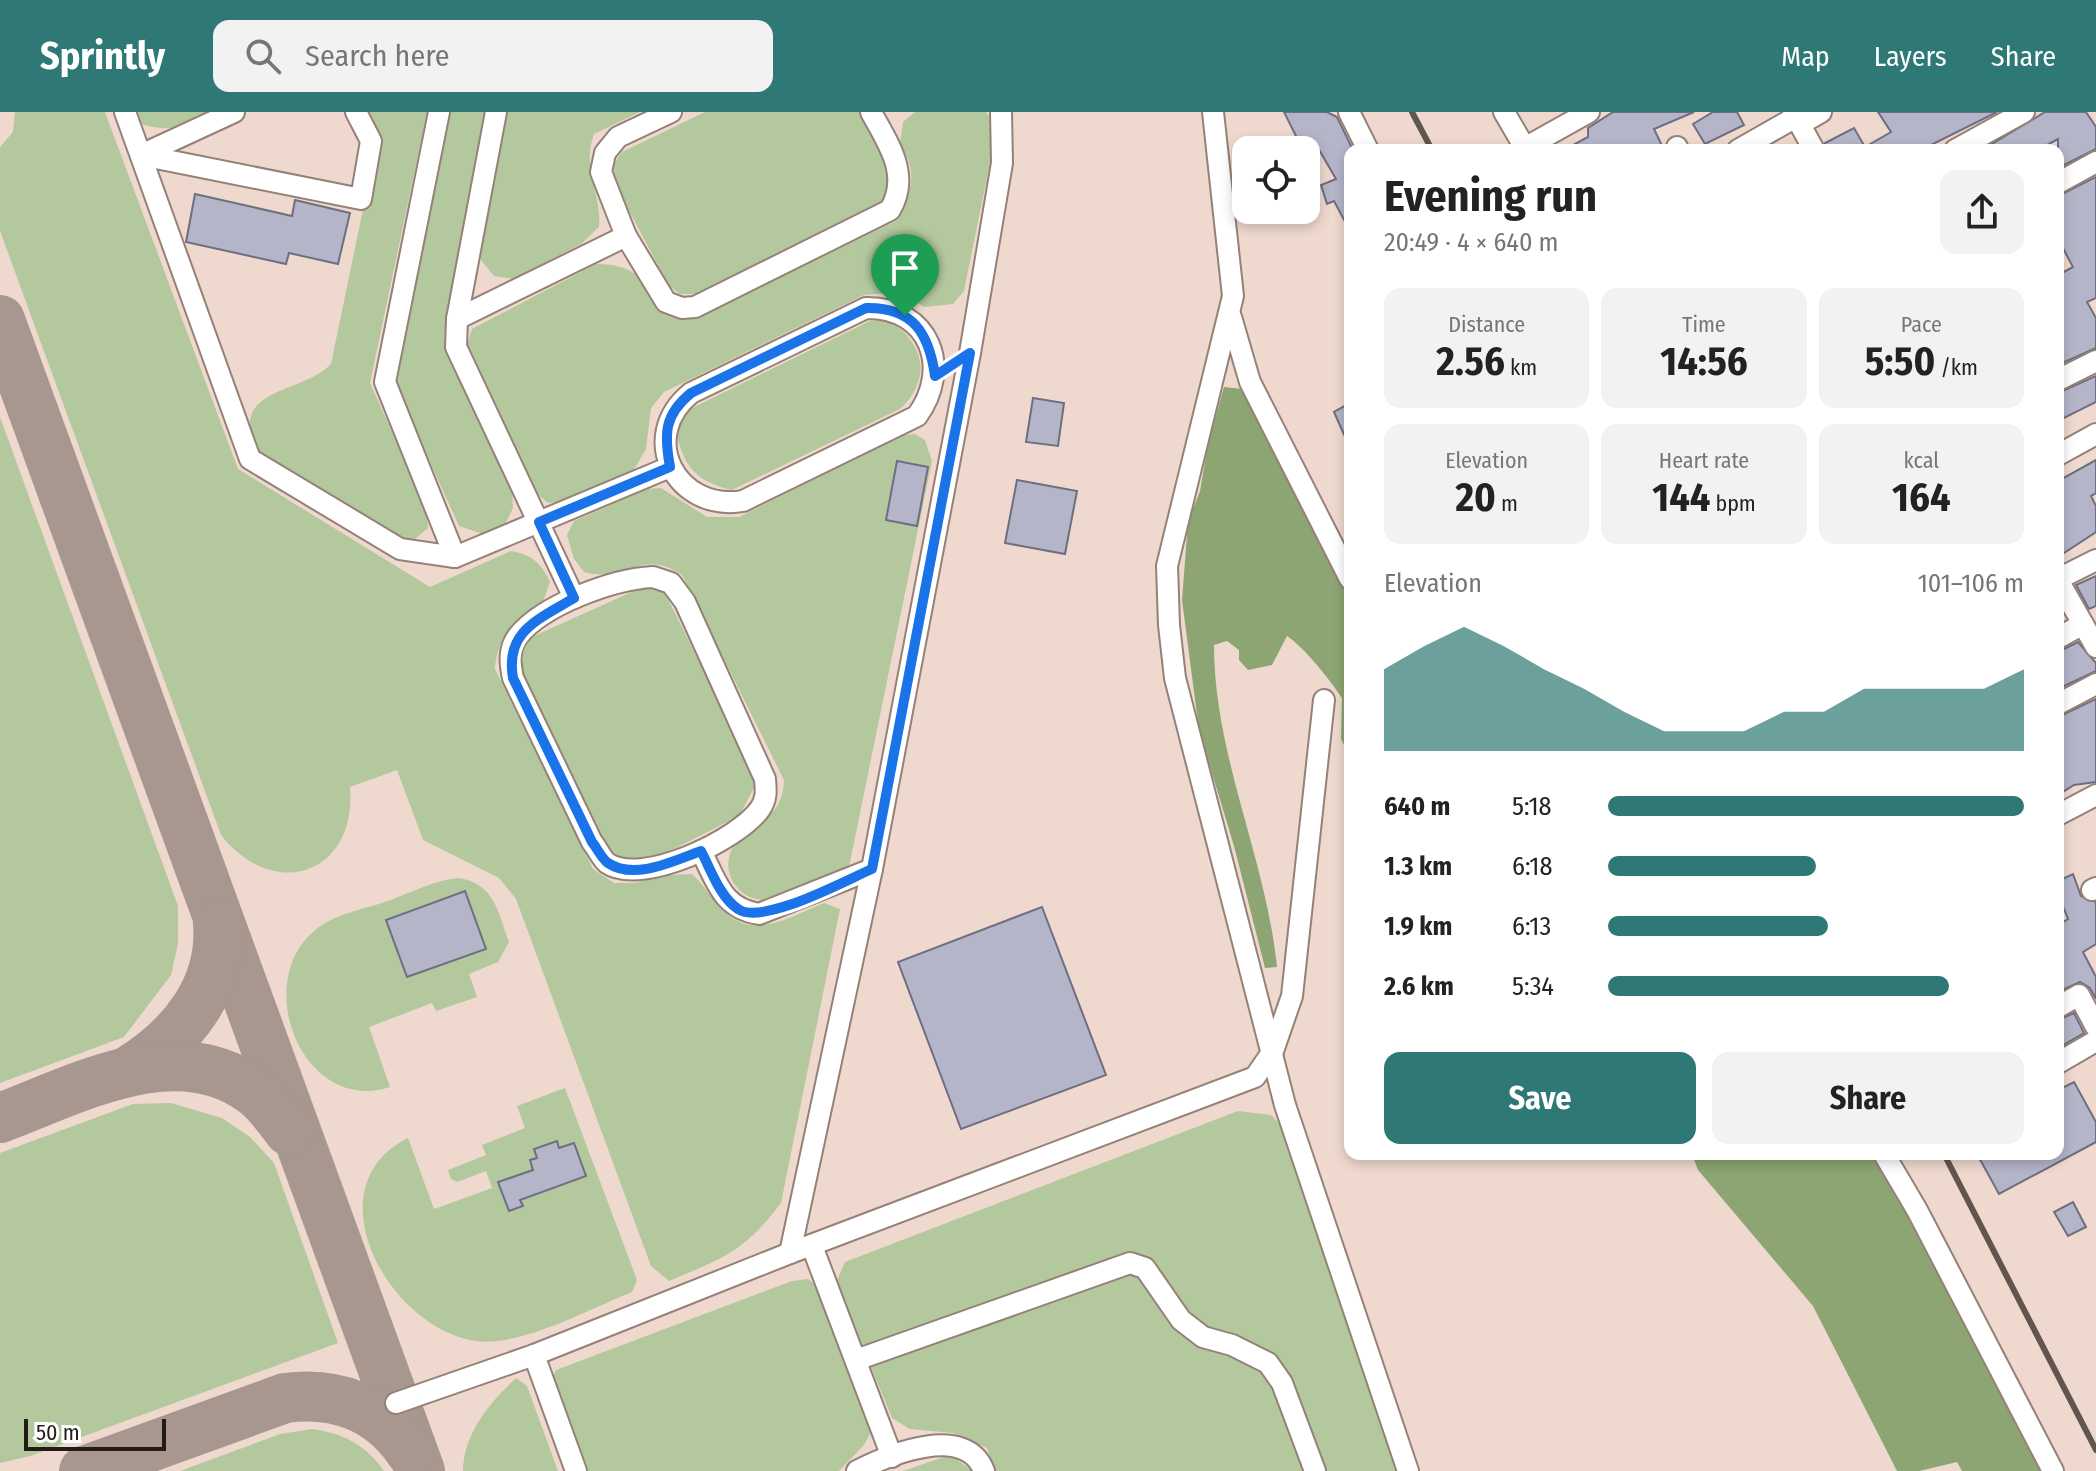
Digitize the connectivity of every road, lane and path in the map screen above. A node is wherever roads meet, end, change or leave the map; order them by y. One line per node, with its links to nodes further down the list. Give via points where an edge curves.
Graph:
1 (125, 112): 22 (street)
2 (234, 112): 22 (street)
3 (356, 112): 22 (street, via 371,141 361,199)
4 (439, 112): 36 (street, via 385,382)
5 (496, 112): 27 (street)
6 (671, 112): 25 (street, via 618,137 605,153 601,172)
7 (1001, 112): 28 (street, via 1002,163)
8 (1213, 112): 26 (street)
9 (1349, 112): 16 (street)
10 (1504, 112): 17 (street)
11 (1589, 112): 18 (street)
12 (1821, 112): 15 (street)
13 (2024, 112): 21 (street)
14 (873, 113): 25 (street, via 897,162 897,197 890,210 695,307 666,302)
15 (1796, 118): 19 (street); 20 (street)
16 (1365, 144)
17 (1520, 144)
18 (1532, 144)
19 (1749, 144)
20 (1811, 144)
21 (1966, 144)
22 (141, 155): 36 (street, via 250,459 400,549)
23 (2096, 162): 24 (street)
24 (2064, 180)
25 (626, 236): 27 (street)
26 (1231, 317): 38 (street, via 1250,382); 55 (street, via 1220,336 1167,566 1169,625 1175,678)
27 (457, 319): 35 (street, via 456,347)
28 (970, 353): 30 (street); 51 (street)
29 (2096, 361): 31 (street)
30 (935, 376): 34 (street, via 930,397 917,416 743,501 724,504 706,498 687,489); 34 (street, via 931,347 920,330 887,308 866,308 691,393 675,406 668,423)
31 (2064, 377)
32 (2096, 434): 33 (street)
33 (2064, 452)
34 (670, 467): 35 (street)
35 (539, 522): 36 (street); 41 (street)
36 (455, 557)
37 (2096, 560): 39 (street)
38 (1344, 567)
39 (2064, 577)
40 (2064, 591): 42 (street)
41 (574, 598): 50 (street, via 517,637 509,656 513,678 592,842 607,863 630,869 653,868); 50 (street, via 629,578 653,577 671,583 685,602 765,779 766,798 759,811)
42 (2083, 624): 43 (street); 44 (street)
43 (2064, 635)
44 (2096, 647)
45 (2096, 684): 47 (street)
46 (1324, 700): 55 (street, via 1292,996)
47 (2064, 701)
48 (2096, 795): 49 (street)
49 (2064, 812)
50 (701, 851): 51 (street, via 724,895 739,911 759,914)
51 (872, 869): 59 (street)
52 (2064, 1004): 53 (street, via 2079,995)
53 (2096, 1027)
54 (2096, 1041): 56 (street)
55 (1273, 1051): 58 (street, via 1255,1077); 68 (street, via 1285,1105)
56 (2064, 1060)
57 (1888, 1160): 69 (street)
58 (812, 1246): 59 (street); 61 (street)
59 (790, 1253): 60 (street)
60 (534, 1355): 62 (street); 64 (street)
61 (856, 1360): 63 (street); 67 (street, via 1130,1263 1145,1268 1181,1320 1203,1337 1268,1363 1282,1383)
62 (396, 1403)
63 (892, 1457): 65 (street); 66 (street, via 941,1445 964,1448 980,1459)
64 (576, 1471)
65 (857, 1471)
66 (984, 1471)
67 (1315, 1471)
68 (1408, 1471)
69 (2053, 1471)

